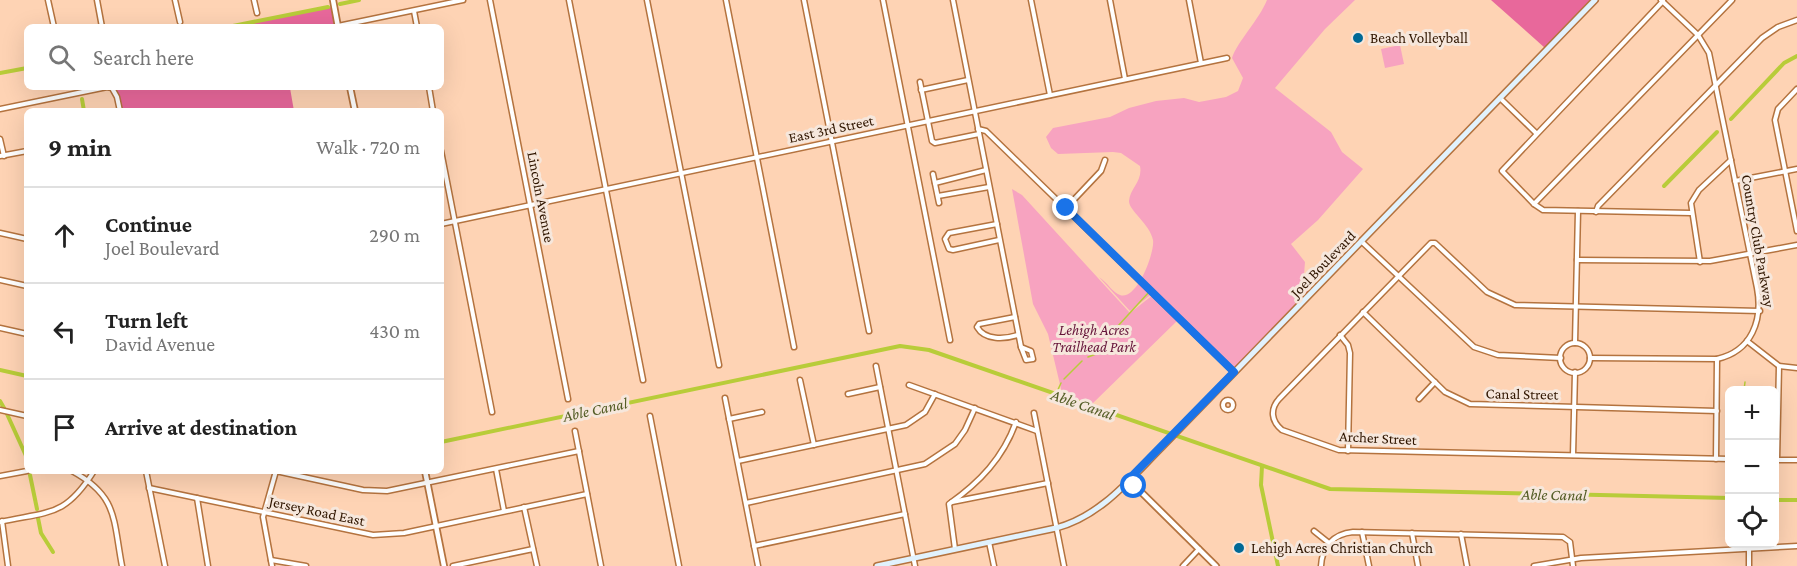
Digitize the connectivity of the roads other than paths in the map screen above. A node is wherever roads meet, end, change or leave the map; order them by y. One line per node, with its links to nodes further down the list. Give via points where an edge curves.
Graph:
1 (48, 0): 24 (street)
2 (97, 0): 25 (street)
3 (175, 0): 23 (street)
4 (254, 0): 21 (street)
5 (333, 0): 26 (street)
6 (463, 0): 20 (street)
7 (490, 0): 73 (street, Lincoln Avenue)
8 (569, 0): 69 (street)
9 (647, 0): 64 (street)
10 (726, 0): 57 (street)
11 (804, 0): 54 (street)
12 (883, 0): 50 (street)
13 (953, 0): 33 (street)
14 (1031, 0): 42 (street)
15 (1110, 0): 32 (street)
16 (1189, 0): 31 (street)
17 (1595, 0): 43 (main road, Joel Boulevard)
18 (1661, 0): 29 (street, Country Club Parkway); 52 (street)
19 (1732, 0): 29 (street)
20 (414, 10): 27 (street); 28 (street)
21 (257, 13)
22 (1797, 20): 35 (street, via 1766,34)
23 (180, 22)
24 (53, 24)
25 (101, 24)
26 (337, 24)
27 (351, 24)
28 (416, 24)
29 (1698, 35): 35 (street, Country Club Parkway, via 1709,53); 72 (street)
30 (1227, 58): 31 (street, East 3rd Street)
31 (1201, 63): 32 (street, East 3rd Street)
32 (1125, 79): 42 (street, East 3rd Street)
33 (968, 80): 41 (street); 48 (street)
34 (920, 82): 41 (street)
35 (1716, 86): 59 (street, Country Club Parkway); 76 (street)
36 (1797, 89): 63 (street, via 1775,116)
37 (99, 90): 47 (street)
38 (113, 90): 44 (street)
39 (350, 90): 45 (street)
40 (430, 90): 46 (street)
41 (921, 90): 49 (street)
42 (1050, 95): 48 (street, East 3rd Street)
43 (1500, 98): 52 (street); 85 (main road, Joel Boulevard)
44 (119, 108)
45 (354, 108)
46 (432, 108)
47 (0, 109)
48 (974, 111): 49 (street, East 3rd Street); 51 (street)
49 (927, 121): 50 (street, East 3rd Street); 51 (street, via 935,143)
50 (907, 125): 54 (street, East 3rd Street); 104 (street)
51 (979, 132): 62 (street); 74 (street, via 986,131)
52 (1536, 133): 72 (street, via 1502,171)
53 (0, 139): 56 (street)
54 (832, 141): 57 (street, East 3rd Street); 100 (street)
55 (24, 152): 56 (street)
56 (2, 156)
57 (757, 157): 64 (street, East 3rd Street); 107 (street)
58 (1105, 160): 74 (street, via 1101,171)
59 (1731, 160): 66 (street, Country Club Parkway); 77 (street, via 1695,195)
60 (444, 166): 78 (street)
61 (1797, 169): 63 (street)
62 (986, 171): 67 (street); 68 (street)
63 (1785, 171): 66 (street); 81 (street)
64 (681, 173): 69 (street, East 3rd Street); 112 (street)
65 (933, 174): 67 (street)
66 (1735, 181): 88 (street, Country Club Parkway)
67 (935, 183): 70 (street)
68 (989, 187): 70 (street); 80 (street)
69 (606, 189): 73 (street, East 3rd Street); 118 (street)
70 (938, 195): 71 (street)
71 (939, 203)
72 (1534, 204): 75 (street, via 1543,210)
73 (530, 205): 78 (street, East 3rd Street); 127 (street, Lincoln Avenue)
74 (1066, 208): 116 (street)
75 (1578, 211): 76 (street); 90 (street)
76 (1596, 212): 77 (street)
77 (1691, 213): 91 (street)
78 (455, 221): 79 (street, East 3rd Street); 134 (street)
79 (444, 223)
80 (997, 224): 84 (street); 87 (street, via 949,233 945,239)
81 (1797, 231)
82 (0, 233): 83 (street)
83 (24, 238)
84 (1000, 240): 87 (street); 98 (street)
85 (1361, 241): 92 (street); 116 (main road, Joel Boulevard)
86 (1797, 245): 88 (street)
87 (947, 248): 89 (street)
88 (1750, 254): 91 (street); 96 (street, Country Club Parkway)
89 (950, 255)
90 (1577, 260): 91 (street); 95 (street)
91 (1700, 262)
92 (1397, 276): 95 (street, Archer Street, via 1431,243 1436,243 1500,301); 97 (street, Archer Street); 109 (street, via 1478,350 1498,356)
93 (0, 280): 94 (street)
94 (24, 285)
95 (1576, 307): 96 (street); 106 (street)
96 (1760, 311): 105 (street, Country Club Parkway)
97 (1362, 312): 103 (street, Archer Street); 120 (street, Canal Street)
98 (1015, 317): 102 (street); 102 (street, via 977,327 999,339)
99 (0, 328): 101 (street)
100 (869, 331)
101 (24, 333)
102 (1018, 335): 108 (street)
103 (1340, 335): 147 (street, via 1350,353); 147 (street, Archer Street, via 1279,399 1273,415 1286,432)
104 (950, 340)
105 (1747, 341): 111 (street, via 1732,354); 114 (street)
106 (1575, 343): 109 (street, via 1563,349); 110 (street, via 1587,349)
107 (794, 347)
108 (1021, 347)
109 (1561, 358): 117 (street, via 1566,369)
110 (1590, 358): 111 (street); 117 (street, via 1583,370)
111 (1717, 359): 133 (street)
112 (719, 365)
113 (876, 366): 122 (street)
114 (1779, 366): 115 (street); 144 (street)
115 (1797, 368)
116 (1234, 372): 123 (main road, Joel Boulevard)
117 (1575, 372): 131 (street)
118 (643, 380)
119 (800, 380): 145 (street)
120 (1435, 382): 128 (street); 131 (street, Canal Street, via 1453,398 1470,404)
121 (909, 385): 125 (street)
122 (880, 387): 124 (street); 141 (street)
123 (1215, 392): 129 (street); 164 (main road, Joel Boulevard)
124 (848, 394)
125 (935, 394): 130 (street); 141 (street, via 919,418)
126 (725, 398): 139 (street)
127 (568, 399)
128 (1419, 399)
129 (1225, 402)
130 (975, 408): 140 (street); 155 (street, via 965,430 947,451 925,464)
131 (1574, 408): 133 (street, Canal Street); 148 (street)
132 (0, 410): 137 (street)
133 (1717, 411): 149 (street)
134 (492, 412)
135 (762, 412): 139 (street)
136 (1034, 413): 143 (street)
137 (24, 415)
138 (650, 416): 205 (street)
139 (729, 419): 153 (street)
140 (1016, 422): 143 (street); 171 (street, via 991,468)
141 (889, 429): 145 (street); 155 (street)
142 (575, 431): 146 (street)
143 (1038, 431): 167 (street)
144 (1777, 440)
145 (813, 445): 153 (street)
146 (579, 451): 154 (street); 169 (street)
147 (1348, 451): 148 (street, Archer Street)
148 (1573, 456): 149 (street, Archer Street)
149 (1716, 459): 150 (street, Archer Street)
150 (1725, 459)
151 (1779, 460): 152 (street)
152 (1797, 460)
153 (738, 461): 172 (street)
154 (496, 469): 166 (street); 174 (street)
155 (897, 471): 172 (street); 176 (street)
156 (24, 472): 163 (street)
157 (77, 474): 165 (street)
158 (92, 474): 165 (street)
159 (147, 474): 168 (street)
160 (275, 474): 175 (street)
161 (290, 474): 166 (street, via 370,491)
162 (426, 474): 166 (street)
163 (0, 476)
164 (1128, 480): 179 (main road, Joel Boulevard, via 1099,508); 190 (street)
165 (88, 481): 177 (street, via 74,500 63,507); 196 (street, via 102,491 109,503)
166 (428, 483): 178 (street)
167 (1048, 483): 171 (street); 179 (street)
168 (149, 488): 170 (street, Jersey Road East); 197 (street)
169 (587, 494): 173 (street, Jersey Road East); 204 (street)
170 (196, 498): 175 (street, Jersey Road East); 198 (street)
171 (952, 502): 189 (street, via 948,508)
172 (746, 503): 186 (street)
173 (524, 507): 174 (street, Jersey Road East); 188 (street)
174 (504, 511): 178 (street, Jersey Road East)
175 (266, 513): 178 (street, Jersey Road East, via 373,535); 194 (street, via 263,520)
176 (905, 514): 186 (street); 192 (street)
177 (1, 521): 195 (street)
178 (436, 526): 201 (street)
179 (1056, 528): 184 (main road, Joel Boulevard); 210 (street)
180 (1314, 531): 185 (street)
181 (1362, 532): 182 (street); 185 (street, via 1341,534); 214 (street)
182 (1412, 533): 183 (street); 215 (street)
183 (1461, 534): 193 (street, via 1563,537 1568,539); 216 (street)
184 (989, 542): 189 (main road, Joel Boulevard); 209 (street)
185 (1329, 543): 213 (street)
186 (754, 546): 206 (street)
187 (1797, 546): 191 (street)
188 (533, 549): 202 (street); 203 (street)
189 (956, 549): 192 (main road, Joel Boulevard)
190 (1199, 549): 211 (street); 212 (street)
191 (1749, 549): 193 (street); 219 (street)
192 (914, 558): 207 (main road, Joel Boulevard); 208 (street)
193 (1571, 559): 217 (street); 218 (street)
194 (271, 560): 199 (street); 200 (street)
195 (8, 566)
196 (122, 566)
197 (165, 566)
198 (208, 566)
199 (272, 566)
200 (306, 566)
201 (444, 566)
202 (453, 566)
203 (537, 566)
204 (601, 566)
205 (680, 566)
206 (758, 566)
207 (877, 566)
208 (915, 566)
209 (994, 566)
210 (1064, 566)
211 (1183, 566)
212 (1216, 566)
213 (1321, 566)
214 (1369, 566)
215 (1418, 566)
216 (1467, 566)
217 (1534, 566)
218 (1573, 566)
219 (1749, 566)

